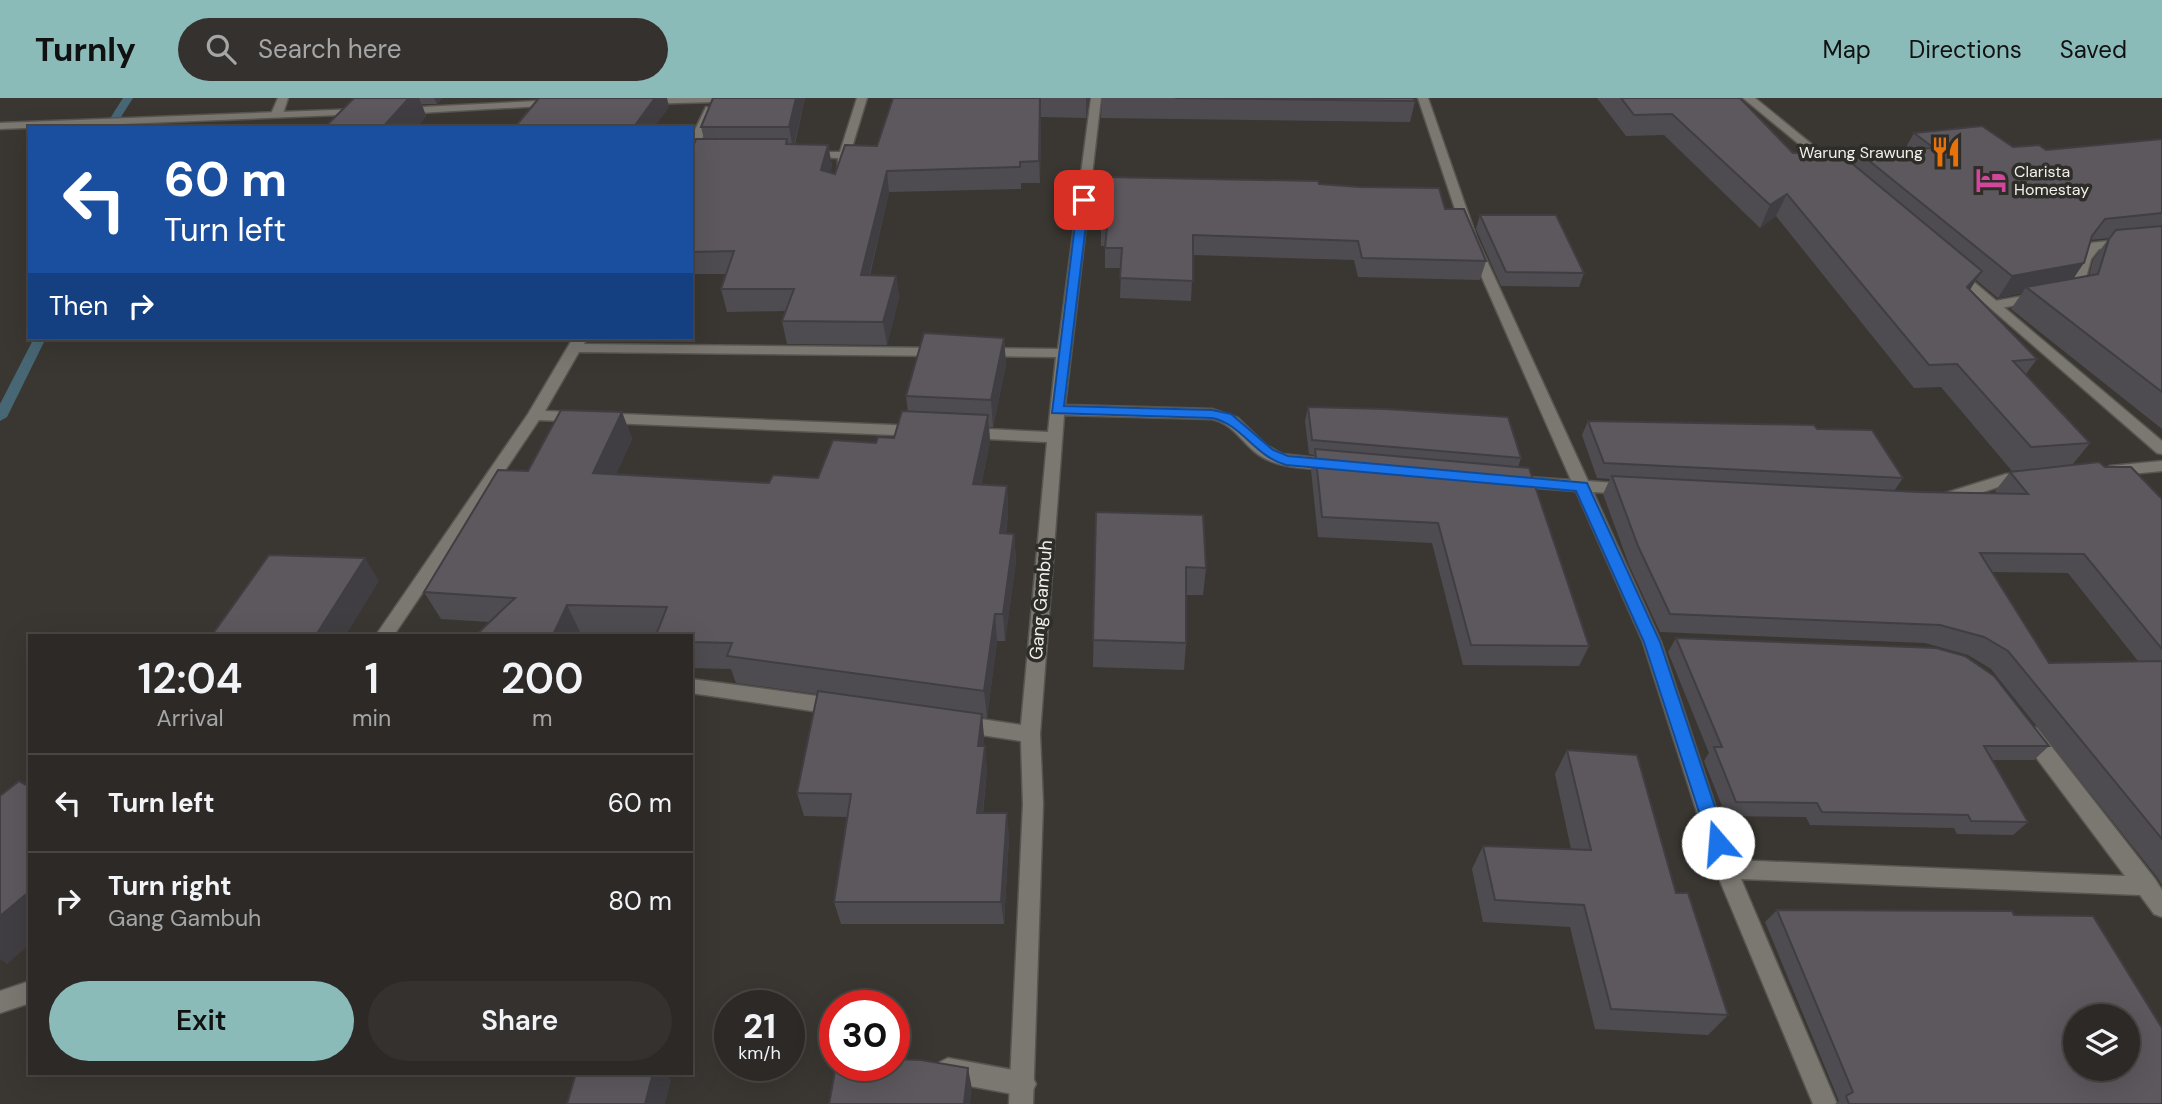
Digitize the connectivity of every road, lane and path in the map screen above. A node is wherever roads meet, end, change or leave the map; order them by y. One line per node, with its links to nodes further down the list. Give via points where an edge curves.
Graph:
1 (283, 98): 13 (street)
2 (749, 98): 8 (street)
3 (862, 98): 17 (street)
4 (1096, 98): 24 (street, Gang Gambuh)
5 (1423, 98): 34 (street, via 1471,239)
6 (1748, 98): 18 (street)
7 (694, 99): 8 (street); 9 (street)
8 (714, 99): 15 (street)
9 (625, 101)
10 (571, 102): 12 (street)
11 (373, 112): 13 (street)
12 (386, 112)
13 (276, 114): 14 (street)
14 (0, 126)
15 (696, 154)
16 (794, 155): 17 (street)
17 (845, 155): 19 (street)
18 (1842, 174)
19 (837, 178)
20 (2162, 239): 22 (street, via 2095,246 2085,258 2077,290)
21 (1944, 261): 22 (street)
22 (1995, 305): 28 (street)
23 (577, 343): 24 (street); 26 (street)
24 (1065, 353): 25 (street, Gang Gambuh)
25 (1057, 410): 27 (street, Gang Gambuh); 30 (street, via 1212,414 1231,418 1268,453 1286,460)
26 (535, 415): 27 (street); 37 (street)
27 (1055, 437): 42 (street, Gang Gambuh)
28 (2162, 449)
29 (2162, 466): 31 (street)
30 (1354, 467)
31 (2097, 472)
32 (2045, 476): 36 (street, via 2006,479)
33 (1490, 479): 34 (street)
34 (1581, 486): 35 (street); 43 (street, via 1659,642)
35 (1650, 490)
36 (1923, 502)
37 (386, 634)
38 (693, 686): 39 (street)
39 (854, 709)
40 (2014, 713): 44 (street)
41 (935, 720): 42 (street)
42 (1030, 734): 49 (street, Gang Gambuh, via 1032,804)
43 (1726, 869): 44 (street); 50 (street)
44 (2147, 886): 45 (street)
45 (2162, 906)
46 (28, 993): 47 (street)
47 (0, 1002)
48 (920, 1065): 49 (street)
49 (1022, 1094)
50 (1825, 1104)

